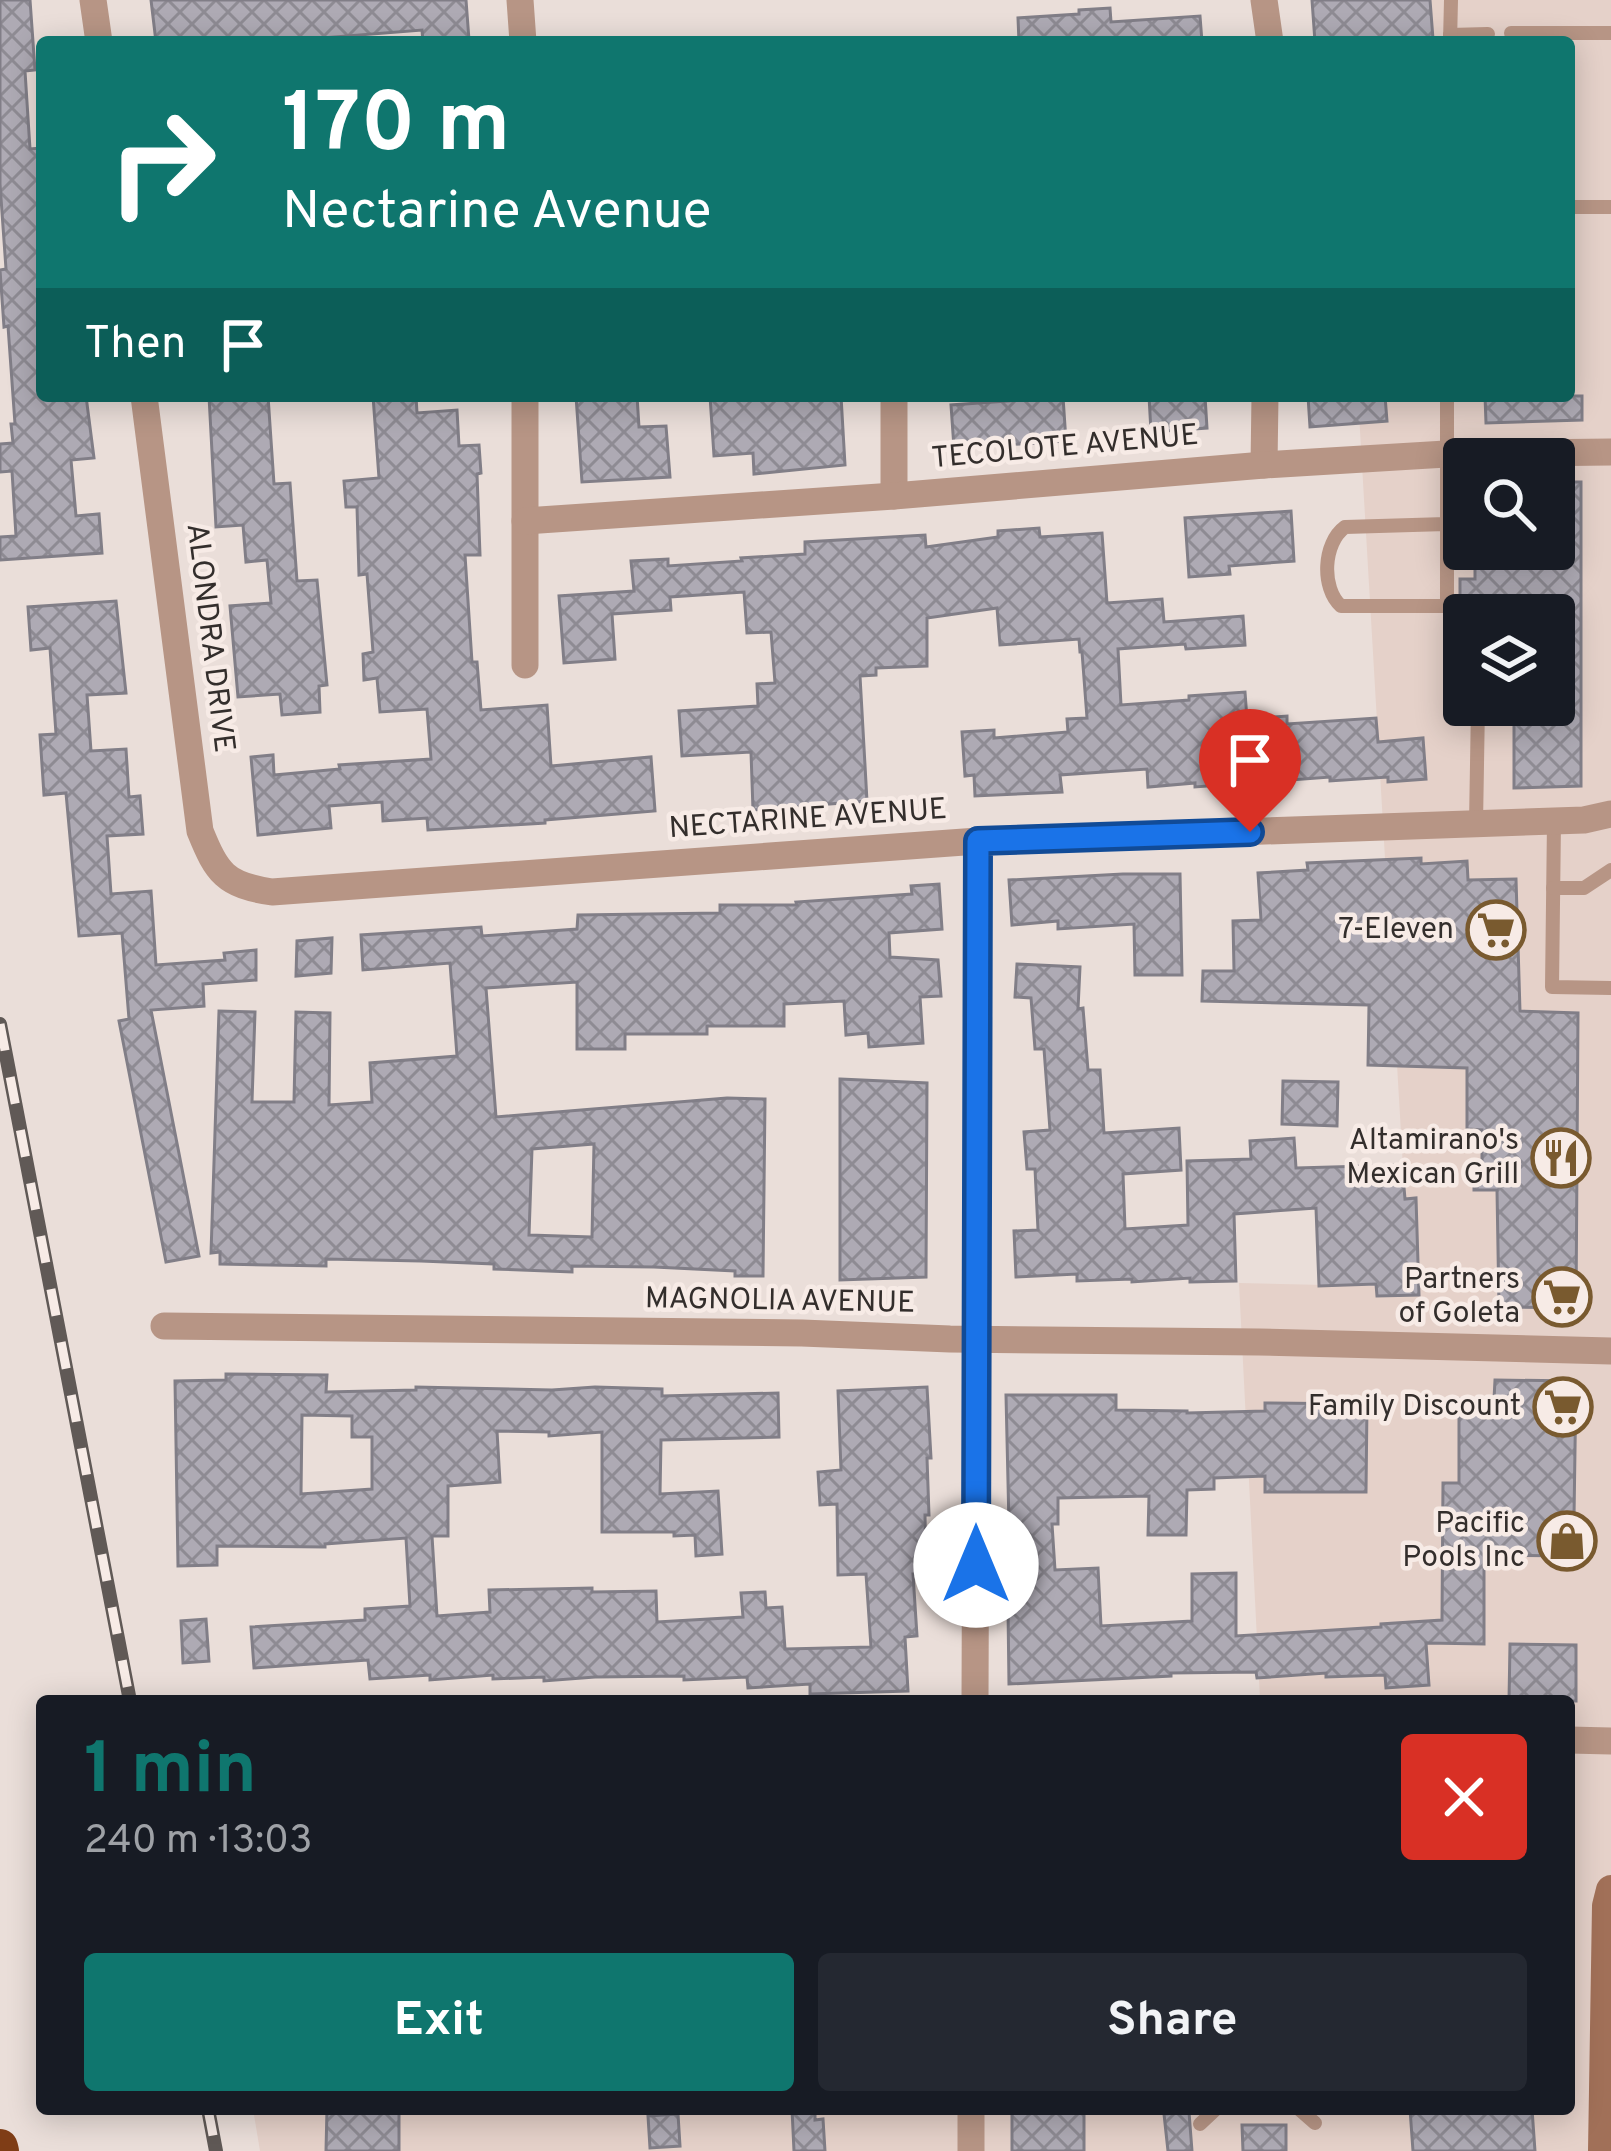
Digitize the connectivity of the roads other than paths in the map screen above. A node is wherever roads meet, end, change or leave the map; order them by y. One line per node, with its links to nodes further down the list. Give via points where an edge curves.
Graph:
1 (93, 0): 8 (street)
2 (520, 0): 9 (street)
3 (1264, 0): 10 (street)
4 (1451, 0): 11 (lane)
5 (1611, 33): 7 (lane)
6 (1488, 34): 12 (lane)
7 (1511, 34)
8 (98, 36)
9 (523, 36)
10 (1269, 36)
11 (1450, 36)
12 (1469, 36)
13 (1575, 207): 14 (lane)
14 (1611, 208)
15 (145, 402): 35 (street, ALONDRA DRIVE, via 200,831)
16 (525, 402): 26 (street)
17 (894, 402): 25 (street)
18 (1265, 402): 24 (street)
19 (1447, 402): 20 (lane)
20 (1446, 438)
21 (1575, 452): 22 (street, TECOLOTE AVENUE)
22 (1611, 452)
23 (1443, 454): 24 (street, TECOLOTE AVENUE)
24 (1264, 466): 25 (street, TECOLOTE AVENUE)
25 (894, 496): 26 (street, TECOLOTE AVENUE)
26 (526, 520): 28 (street)
27 (1446, 524): 27 (lane, via 1345,527 1328,547 1333,598 1341,606 1447,606)
28 (525, 665)
29 (1478, 726): 32 (lane)
30 (1611, 814): 31 (street, NECTARINE AVENUE)
31 (1554, 821): 32 (street, NECTARINE AVENUE); 36 (lane)
32 (1476, 824): 33 (street, NECTARINE AVENUE)
33 (978, 841): 35 (street, NECTARINE AVENUE, via 272,892); 39 (street)
34 (1611, 870): 36 (lane, via 1584,889)
35 (228, 880)
36 (1553, 888): 37 (lane, via 1552,987)
37 (1611, 988)
38 (164, 1326): 39 (street, MAGNOLIA AVENUE)
39 (978, 1339): 40 (street, MAGNOLIA AVENUE); 41 (street)
40 (1611, 1351)
41 (975, 1695)
42 (1575, 1740): 43 (street)
43 (1611, 1741)
44 (1611, 1890): 51 (main road)
45 (970, 2115): 50 (street)
46 (1210, 2115): 49 (lane)
47 (1306, 2115): 48 (lane)
48 (1315, 2123)
49 (1200, 2124)
50 (971, 2151)
51 (1603, 2151)

